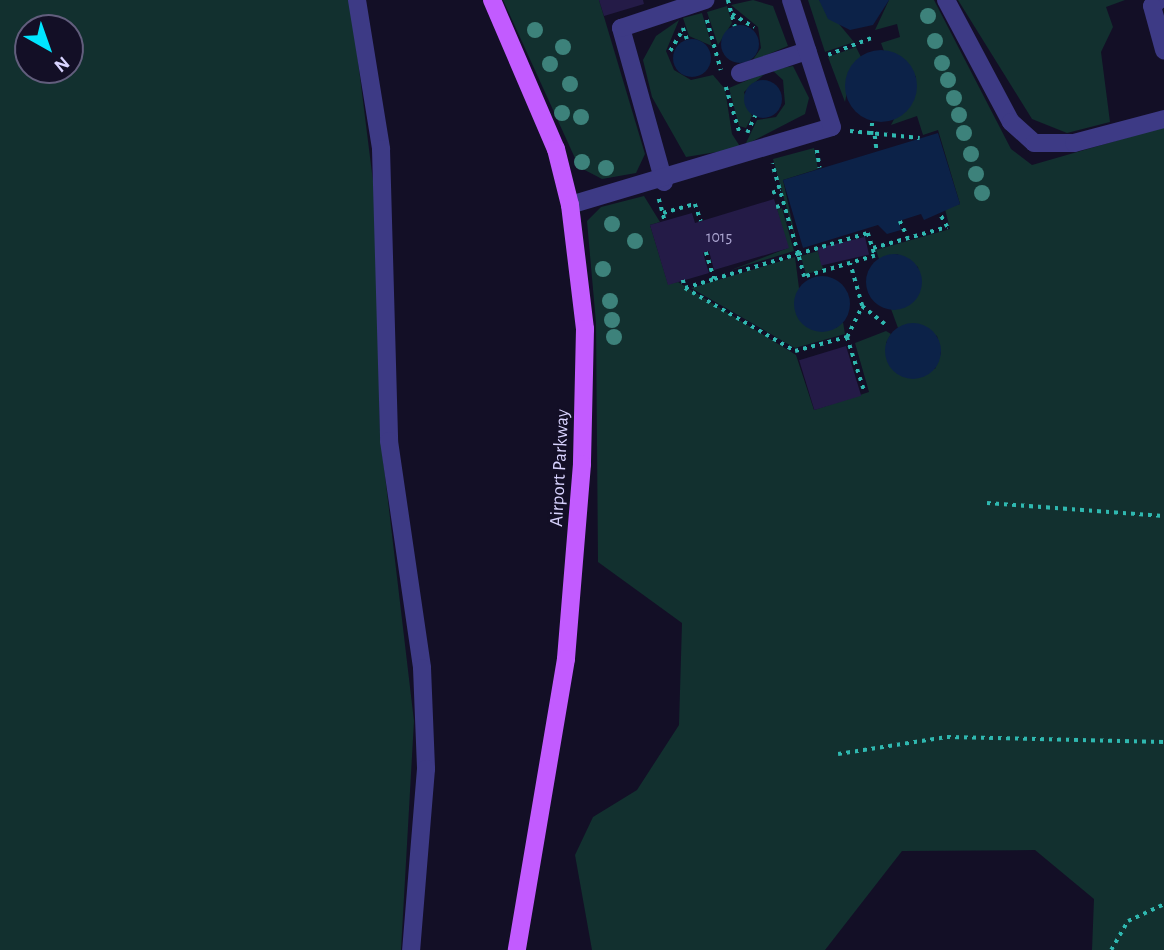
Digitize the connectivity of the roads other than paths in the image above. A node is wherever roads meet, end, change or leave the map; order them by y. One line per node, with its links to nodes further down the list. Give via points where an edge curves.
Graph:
1 (357, 0): 13 (lane, via 381,149 389,441 422,668 426,769)
2 (492, 0): 12 (main road, Airport Parkway, via 538,96)
3 (705, 0): 11 (lane, via 621,28)
4 (791, 0): 8 (lane)
5 (946, 0): 10 (lane, via 1012,122 1034,144 1074,143)
6 (1159, 0): 7 (lane, via 1152,6)
7 (1164, 50)
8 (809, 57): 9 (lane); 11 (lane, via 832,127)
9 (740, 73)
10 (1164, 119)
11 (664, 182): 12 (lane)
12 (570, 205): 14 (main road, Airport Parkway, via 585,329 582,478 566,659)
13 (411, 950)
14 (517, 950)

